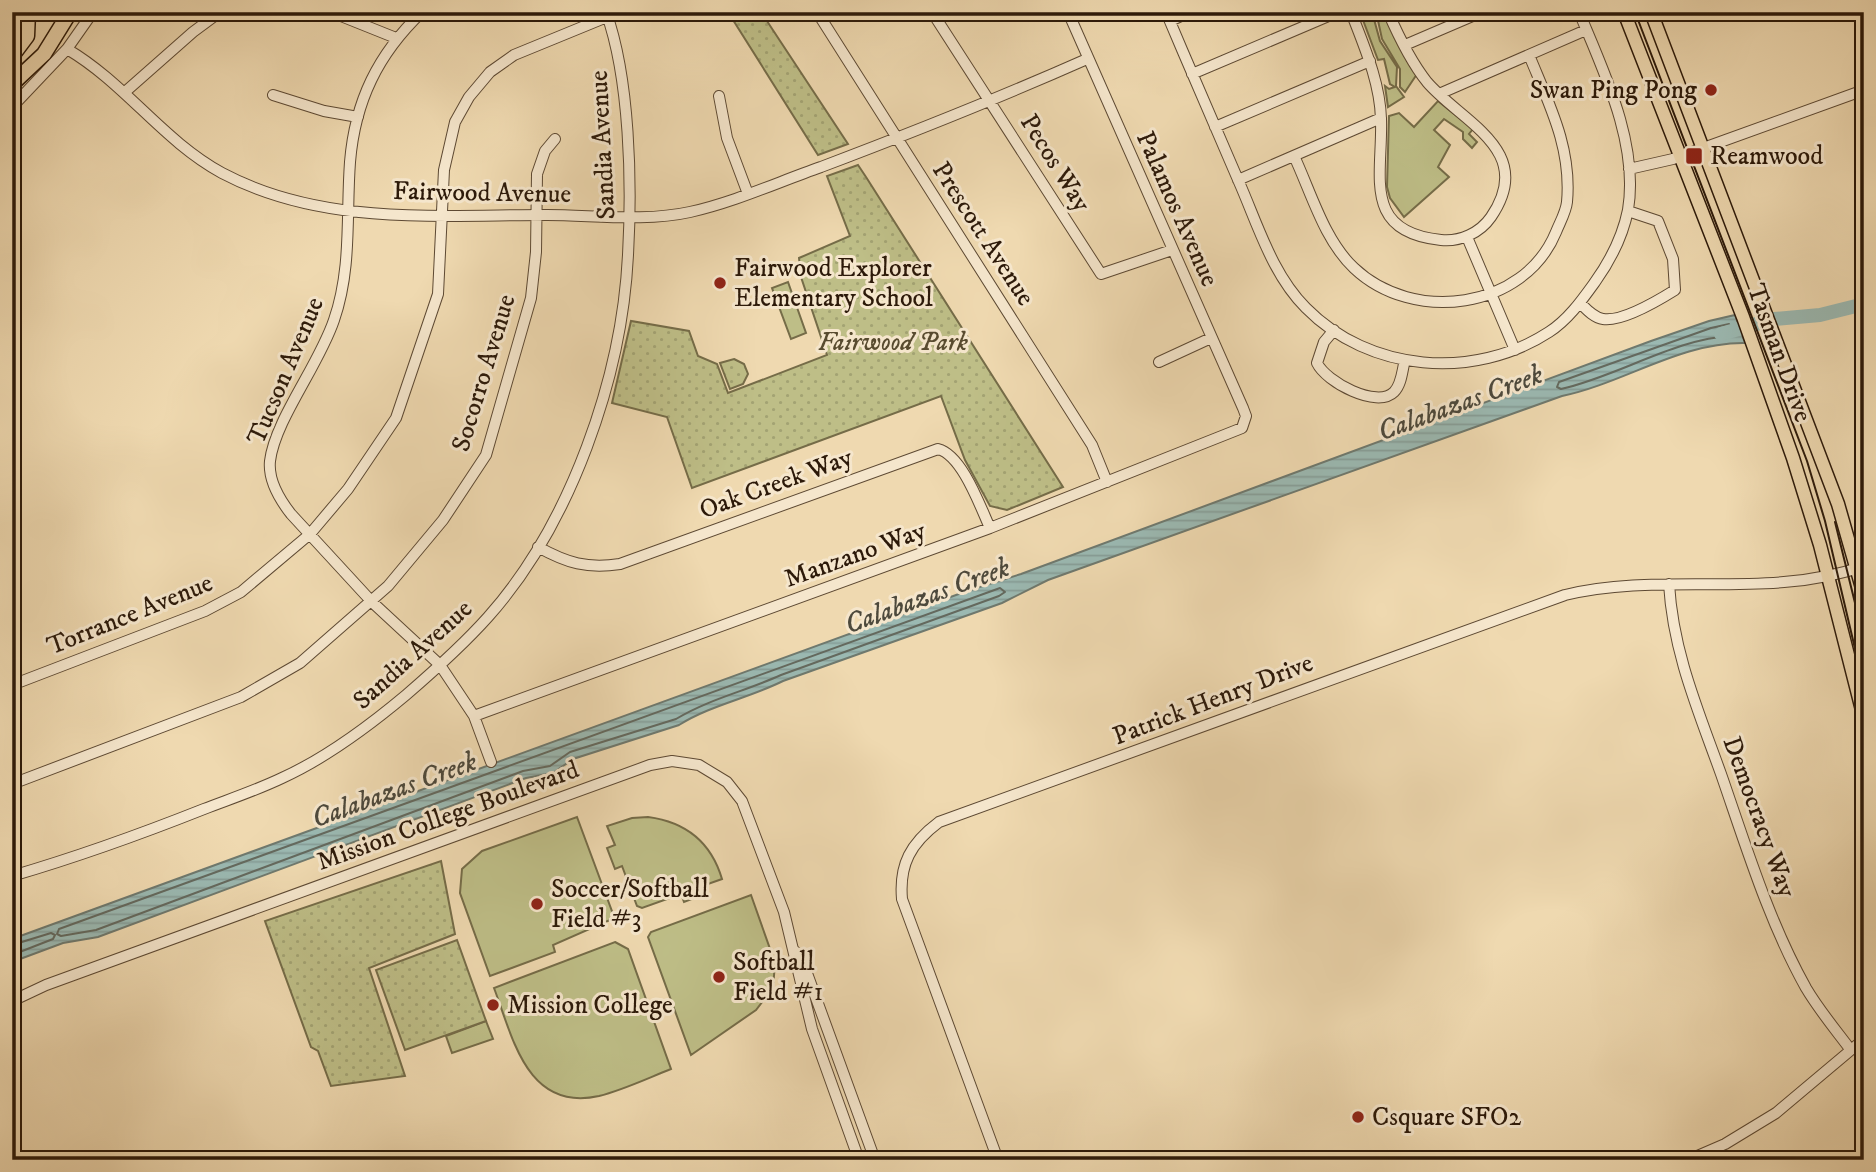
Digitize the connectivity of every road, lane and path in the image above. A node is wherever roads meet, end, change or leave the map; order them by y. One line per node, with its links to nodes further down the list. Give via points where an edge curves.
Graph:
1 (28, 12): 26 (highway, via 27,36)
2 (70, 12): 30 (highway, via 44,54)
3 (93, 12): 24 (street)
4 (220, 12): 32 (street)
5 (331, 12): 22 (street)
6 (422, 12): 22 (street, Tucson Avenue)
7 (619, 12): 19 (street, Torrance Avenue)
8 (817, 12): 42 (street, Prescott Avenue)
9 (932, 12): 36 (street, Pecos Way)
10 (1068, 12): 27 (street, Palamos Avenue)
11 (1190, 12): 20 (street)
12 (1338, 12): 29 (street)
13 (1351, 12): 28 (street)
14 (1388, 12): 23 (street)
15 (1482, 12): 23 (street)
16 (1579, 12): 21 (street)
17 (1624, 12): 45 (main road, Tasman Drive)
18 (1651, 12): 43 (main road, Tasman Drive)
19 (607, 14): 52 (street, Torrance Avenue, via 514,55 490,72 469,97 447,149); 53 (street, Sandia Avenue, via 622,68)
20 (1168, 17): 29 (street)
21 (1586, 30): 25 (street); 46 (street, via 1624,133)
22 (396, 38): 38 (street, Tucson Avenue, via 372,77)
23 (1405, 45): 33 (street, via 1425,80)
24 (67, 49): 32 (street, Fairwood Avenue); 37 (street)
25 (1529, 55): 33 (street); 56 (street, via 1561,131 1568,164 1567,205 1551,244 1525,273)
26 (12, 56)
27 (1087, 59): 36 (street, Fairwood Avenue); 55 (street, Palamos Avenue)
28 (1370, 61): 39 (street); 40 (street)
29 (1192, 74): 40 (street)
30 (12, 84)
31 (1864, 90): 43 (street)
32 (125, 92): 50 (street, Fairwood Avenue, via 174,140 222,173 283,198)
33 (1439, 94): 54 (street, via 1489,136 1504,169 1502,191 1490,219)
34 (273, 95): 38 (street)
35 (719, 96): 48 (street, via 727,138)
36 (990, 101): 42 (street, Fairwood Avenue); 55 (street, Pecos Way, via 1101,274)
37 (12, 107)
38 (358, 117): 50 (street, Tucson Avenue, via 350,161)
39 (1381, 118): 44 (street); 54 (street, via 1377,180 1390,217 1420,237 1450,241)
40 (1215, 127): 47 (street)
41 (555, 139): 51 (street, Socorro Avenue, via 537,174)
42 (897, 139): 48 (street, Fairwood Avenue); 64 (street, Prescott Avenue, via 1092,445)
43 (1704, 148): 45 (street); 68 (main road, Tasman Drive)
44 (1294, 156): 47 (street); 56 (street, via 1331,237 1353,268 1369,280 1428,302)
45 (1680, 157): 46 (street); 69 (main road, Tasman Drive, via 1757,354 1799,475)
46 (1629, 169): 49 (street)
47 (1238, 180): 58 (street, via 1277,269 1306,308)
48 (748, 194): 53 (street, Fairwood Avenue, via 683,213)
49 (1628, 211): 57 (street, via 1609,261); 57 (street, via 1658,221 1673,259 1675,290 1611,319 1597,318)
50 (350, 212): 52 (street, Fairwood Avenue); 66 (street, Tucson Avenue, via 344,283 334,319 321,354 279,428 270,463 281,501)
51 (537, 215): 52 (street, Fairwood Avenue); 53 (street, Fairwood Avenue); 72 (street, Socorro Avenue, via 530,298 486,455 443,520)
52 (443, 216): 66 (street, Torrance Avenue, via 438,294 396,418 348,489)
53 (630, 216): 67 (street, Sandia Avenue, via 629,283 606,393 578,472)
54 (1467, 237): 56 (street)
55 (1172, 250): 59 (street, Palamos Avenue)
56 (1492, 295): 60 (street)
57 (1580, 303): 60 (street, via 1550,331)
58 (1334, 330): 61 (street, via 1373,354); 61 (street, via 1317,363 1339,385 1380,398 1389,396 1399,385)
59 (1211, 338): 62 (street); 63 (street, Palamos Avenue, via 1243,408)
60 (1515, 350): 61 (street, via 1459,365)
61 (1405, 360)
62 (1159, 362)
63 (1244, 423): 64 (street, Manzano Way, via 1237,432)
64 (1107, 482): 65 (street, Manzano Way)
65 (990, 528): 67 (street, Oak Creek Way, via 965,477 948,453 938,449 620,564 587,568); 75 (street, Manzano Way)
66 (310, 534): 72 (street, Tucson Avenue); 74 (street, Torrance Avenue, via 241,592 205,611)
67 (538, 547): 73 (street, Sandia Avenue, via 490,615)
68 (1860, 568): 69 (street, Patrick Henry Drive); 71 (main road, Tasman Drive)
69 (1827, 576): 70 (street, Patrick Henry Drive, via 1758,584); 76 (main road, Tasman Drive)
70 (1669, 584): 83 (street, Democracy Way, via 1681,668 1765,895 1807,988); 86 (street, Patrick Henry Drive, via 1595,587 1543,601 955,815 925,832 905,861 902,899)
71 (1864, 595)
72 (372, 602): 73 (street, Tucson Avenue); 78 (street, Socorro Avenue, via 300,663 240,697)
73 (440, 666): 75 (street, Tucson Avenue); 79 (street, Sandia Avenue, via 370,724 284,778)
74 (12, 685)
75 (474, 716): 77 (street, Tucson Avenue)
76 (1864, 718)
77 (491, 762)
78 (12, 784)
79 (12, 876)
80 (795, 951): 81 (street, Mission College Boulevard, via 736,791 709,769 667,761); 84 (street, Mission College Boulevard, via 812,1029); 85 (street, Mission College Boulevard)
81 (12, 1001)
82 (1864, 1039): 83 (street)
83 (1850, 1049): 87 (street, via 1776,1113)
84 (859, 1160)
85 (875, 1160)
86 (998, 1160)
87 (1688, 1160)

